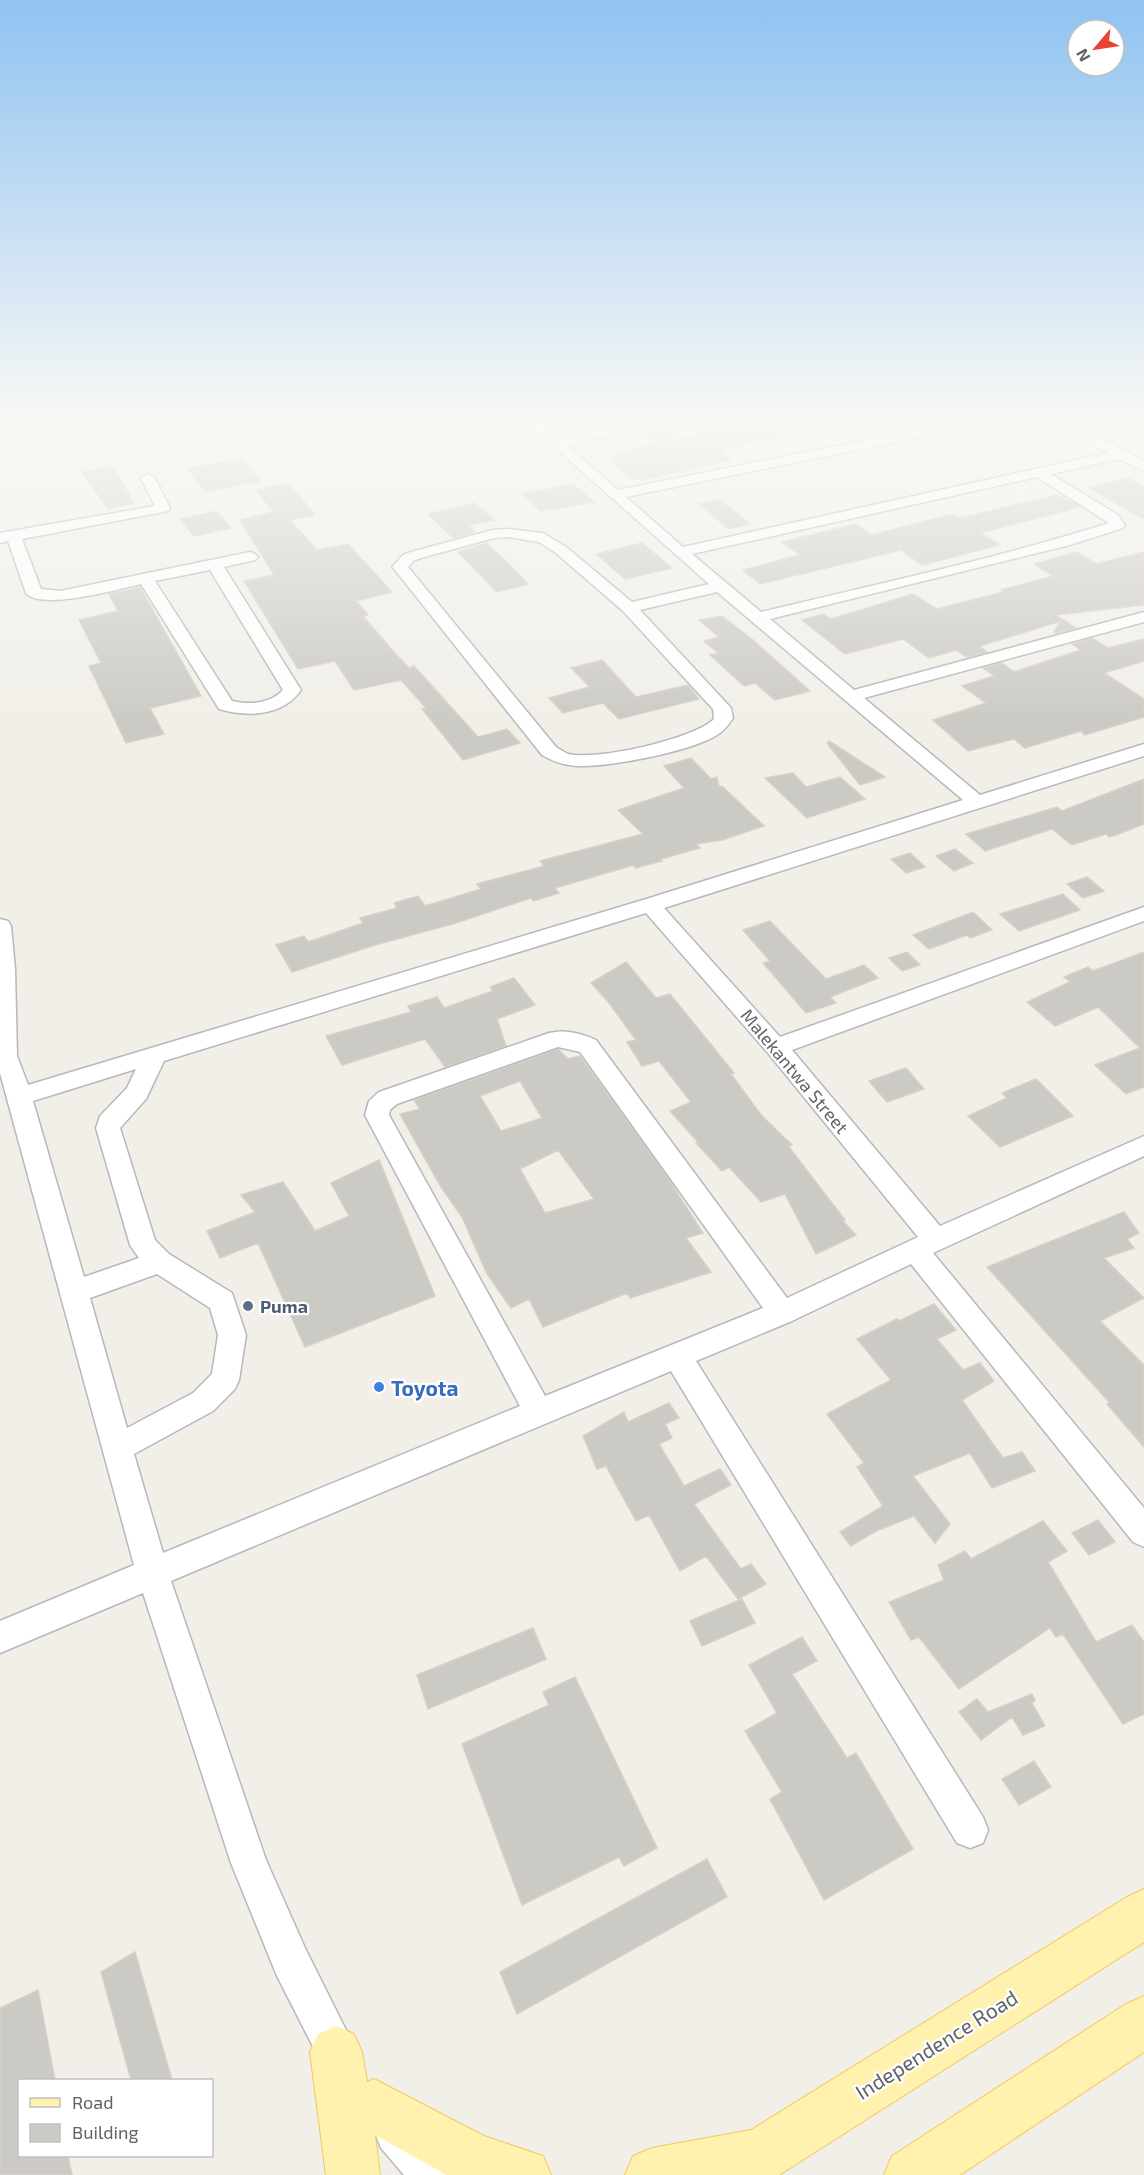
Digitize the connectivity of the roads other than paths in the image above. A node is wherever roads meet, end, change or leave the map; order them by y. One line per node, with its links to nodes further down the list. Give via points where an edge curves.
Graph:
1 (90, 522): 5 (street)
2 (646, 522): 6 (street)
3 (819, 522): 6 (street)
4 (1116, 522): 12 (street, via 1118,525 963,568)
5 (7, 537): 9 (street, via 34,593 60,596)
6 (680, 552): 10 (street)
7 (250, 557): 8 (street)
8 (214, 564): 9 (street); 9 (street, via 292,690 282,701 248,708 225,705)
9 (145, 578)
10 (721, 585): 11 (street); 12 (street)
11 (629, 608): 11 (street, via 543,537 493,534 408,558 400,567 549,751 564,759 622,755 693,738 709,733 724,718 722,708)
12 (759, 617): 14 (street)
13 (1144, 617): 14 (street)
14 (852, 696): 16 (street)
15 (1144, 750): 16 (street)
16 (978, 803): 17 (street)
17 (650, 905): 20 (street, Malekantwa Street); 22 (street)
18 (1144, 914): 20 (street)
19 (0, 926): 21 (street)
20 (776, 1047): 25 (street, Malekantwa Street)
21 (3, 1048): 23 (street)
22 (155, 1055): 23 (street); 26 (street, via 137,1093 109,1122 108,1128 143,1245)
23 (20, 1096): 27 (street)
24 (1139, 1154): 25 (street)
25 (925, 1245): 28 (street); 32 (street, Malekantwa Street)
26 (160, 1262): 27 (street); 31 (street, via 222,1301 232,1335 228,1369 225,1380 204,1402)
27 (74, 1292): 31 (street)
28 (782, 1313): 29 (street); 30 (street, via 588,1046 556,1039 388,1098 381,1102 377,1115)
29 (678, 1357): 30 (street); 35 (street)
30 (538, 1412): 33 (street)
31 (117, 1448): 33 (street)
32 (1144, 1532)
33 (153, 1575): 34 (street); 38 (street, via 249,1863 291,1962)
34 (0, 1637)
35 (970, 1830)
36 (1144, 1914): 40 (main road, Independence Road)
37 (1144, 2022): 41 (main road)
38 (336, 2052): 39 (street); 42 (main road)
39 (374, 2106): 43 (street); 44 (main road, via 474,2160)
40 (744, 2165): 45 (main road)
41 (915, 2174)
42 (353, 2175)
43 (431, 2175)
44 (524, 2175)
45 (652, 2175)

